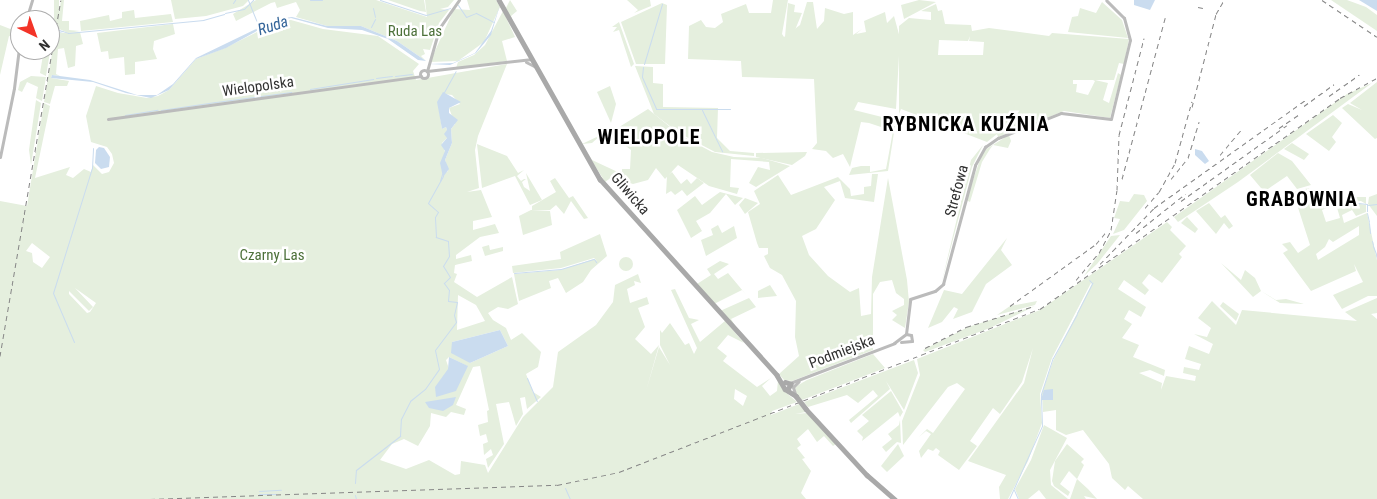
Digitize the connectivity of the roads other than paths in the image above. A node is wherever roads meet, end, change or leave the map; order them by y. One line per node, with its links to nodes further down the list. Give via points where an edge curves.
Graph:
1 (459, 0): 6 (main road, via 442,24)
2 (1106, 0): 9 (main road, Strefowa, via 1123,17 1130,40 1110,120 1073,112 1060,113 987,145 975,165 943,284 935,291 910,299)
3 (499, 1): 4 (main road, Gliwicka)
4 (527, 59): 6 (main road); 11 (main road, Gliwicka, via 536,68 600,179)
5 (18, 60): 8 (main road)
6 (424, 73): 7 (main road, Wielopolska)
7 (108, 119)
8 (0, 157)
9 (907, 337): 10 (main road, Podmiejska)
10 (800, 380): 11 (main road, Podmiejska); 12 (main road, via 793,387)
11 (788, 385): 12 (main road, Gliwicka)
12 (796, 396): 13 (main road, Gliwicka, bridge, via 868,476)
13 (895, 499)

